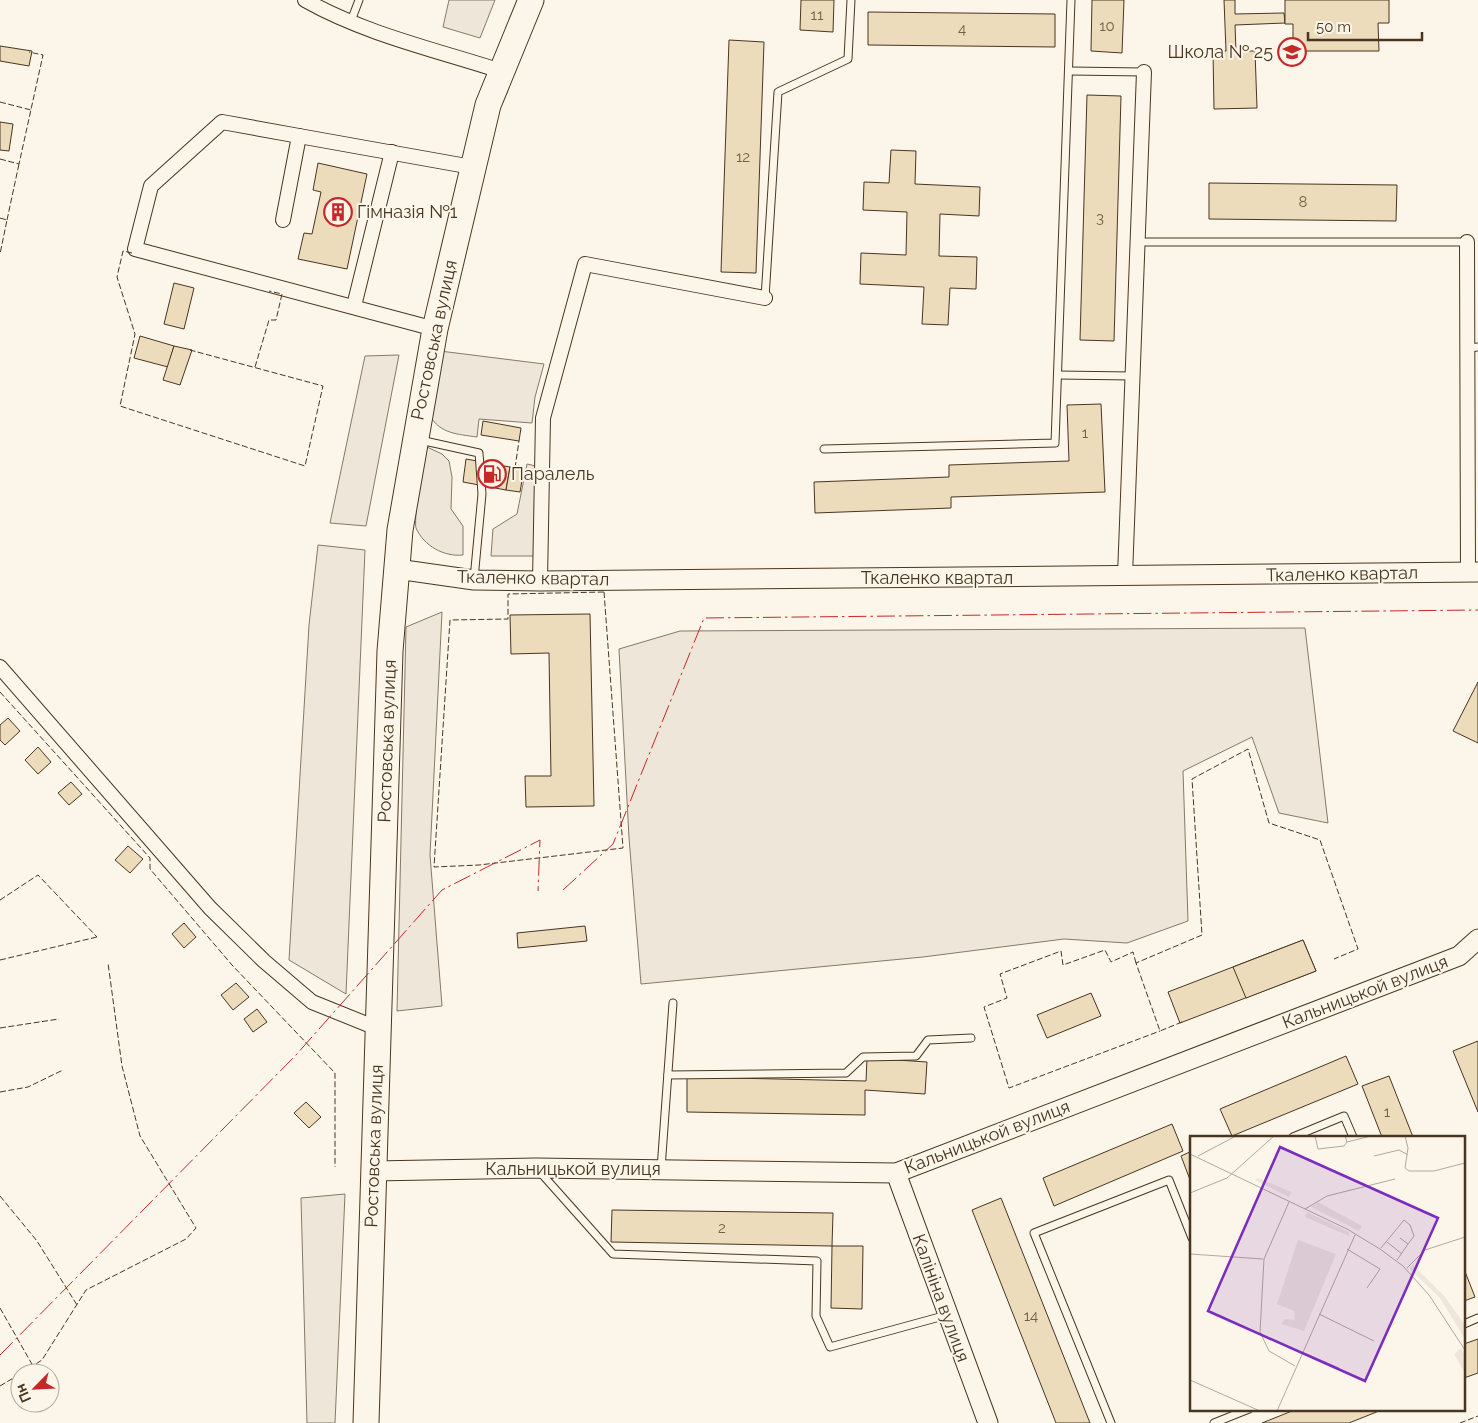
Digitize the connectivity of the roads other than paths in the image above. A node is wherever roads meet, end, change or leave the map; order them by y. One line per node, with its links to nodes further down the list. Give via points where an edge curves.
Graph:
1 (305, 0): 6 (street)
2 (359, 0): 6 (lane)
3 (531, 0): 7 (highway, Ростовська вулиця)
4 (851, 0): 16 (lane, via 848,59 778,92)
5 (1071, 0): 8 (lane)
6 (350, 21): 7 (street)
7 (501, 71): 12 (highway, Ростовська вулиця, via 488,105)
8 (1069, 71): 9 (lane); 20 (lane)
9 (1144, 72): 14 (street)
10 (299, 136): 11 (street); 13 (street); 17 (street, via 222,122 151,186 135,249)
11 (392, 152): 12 (street); 17 (street)
12 (472, 167): 18 (highway, Ростовська вулиця)
13 (283, 220)
14 (1137, 242): 15 (lane); 21 (street)
15 (1467, 242): 19 (street)
16 (765, 298): 28 (street, via 585,264 543,418)
17 (354, 306): 18 (street)
18 (435, 329): 22 (highway, Ростовська вулиця)
19 (1473, 348): 25 (street)
20 (1058, 375): 21 (lane); 23 (lane, via 1055,444)
21 (1132, 376): 26 (street)
22 (414, 438): 24 (highway, Ростовська вулиця, via 400,530); 27 (lane, via 479,453 482,494)
23 (824, 449)
24 (398, 569): 27 (street, Ткаленко квартал); 32 (highway, Ростовська вулиця, via 390,651)
25 (1473, 572): 26 (street, Ткаленко квартал)
26 (1125, 576): 28 (street, Ткаленко квартал)
27 (474, 580): 28 (street, Ткаленко квартал)
28 (540, 581)
29 (0, 667): 32 (street, via 210,908 264,960 312,1002)
30 (1478, 939): 40 (street, Кальницькой вулиця, via 1459,956)
31 (673, 1003): 34 (lane)
32 (379, 1029): 39 (highway, Ростовська вулиця)
33 (971, 1038): 34 (lane, via 928,1040 916,1056 862,1057 846,1073)
34 (668, 1075): 38 (lane)
35 (1295, 1136): 36 (lane, via 1344,1116)
36 (1353, 1136)
37 (536, 1168): 38 (street, Кальницькой вулиця); 39 (street, Кальницькой вулиця); 42 (lane, via 613,1254 817,1261 816,1316 830,1347)
38 (661, 1169): 40 (street, Кальницькой вулиця)
39 (372, 1171): 46 (highway, Ростовська вулиця)
40 (896, 1173): 42 (street, Калініна вулиця)
41 (1190, 1233): 48 (lane, via 1168,1180 1034,1233)
42 (947, 1315): 47 (street, Калініна вулиця)
43 (1478, 1318): 44 (lane)
44 (1466, 1323)
45 (1246, 1410): 49 (lane)
46 (366, 1423)
47 (988, 1423)
48 (1111, 1423)
49 (1214, 1423)

